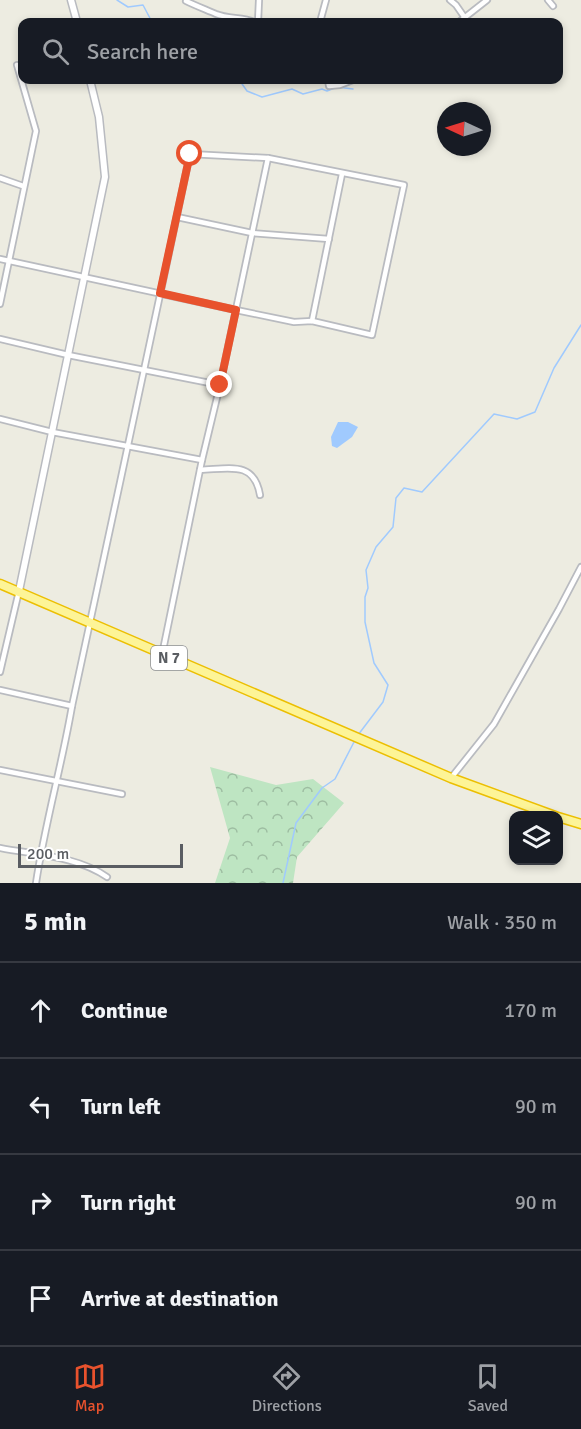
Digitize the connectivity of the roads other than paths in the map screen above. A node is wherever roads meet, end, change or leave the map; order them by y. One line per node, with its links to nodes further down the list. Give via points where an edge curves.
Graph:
1 (71, 0): 9 (street)
2 (259, 0): 11 (street)
3 (326, 0): 12 (street)
4 (450, 0): 13 (street)
5 (487, 0): 13 (street)
6 (548, 0): 8 (street)
7 (186, 1): 10 (street)
8 (553, 6)
9 (76, 18)
10 (236, 18)
11 (257, 18)
12 (321, 18)
13 (465, 18)
14 (17, 65): 15 (street)
15 (18, 68)
16 (22, 84): 23 (street, via 36,131)
17 (91, 84): 29 (street, via 99,117 105,177)
18 (329, 84): 19 (street)
19 (344, 84)
20 (268, 158): 21 (street); 24 (street, via 190,154); 25 (street)
21 (342, 174): 26 (street); 33 (street, via 404,185 372,335)
22 (0, 178): 23 (street)
23 (23, 186): 28 (street)
24 (177, 218): 25 (street); 30 (street)
25 (252, 233): 26 (street); 32 (street)
26 (329, 239): 33 (street)
27 (0, 259): 28 (street)
28 (10, 261): 29 (street); 31 (street)
29 (84, 278): 30 (street); 35 (street)
30 (160, 293): 32 (street); 36 (street)
31 (0, 304)
32 (236, 310): 33 (street, via 294,322); 37 (street)
33 (312, 321)
34 (0, 339): 35 (street)
35 (68, 355): 36 (street); 39 (street)
36 (145, 371): 37 (street); 40 (street)
37 (220, 385): 41 (street)
38 (0, 419): 39 (street)
39 (52, 432): 40 (street); 46 (street)
40 (129, 447): 41 (street); 47 (street)
41 (201, 460): 42 (street)
42 (200, 470): 43 (street, via 246,471 256,480); 48 (street)
43 (260, 495)
44 (581, 567): 53 (street, via 494,724)
45 (0, 584): 46 (highway, N 7)
46 (18, 591): 47 (highway, N 7); 49 (street)
47 (91, 623): 48 (highway, N 7); 51 (street)
48 (162, 655): 53 (highway, N 7)
49 (0, 672)
50 (0, 690): 51 (street)
51 (72, 706): 54 (street)
52 (0, 770): 54 (street)
53 (451, 778): 56 (highway, N 7)
54 (57, 781): 55 (street); 60 (street)
55 (122, 794)
56 (543, 811)
57 (563, 818): 58 (highway, N 7)
58 (581, 824)
59 (0, 848): 60 (street)
60 (40, 855): 61 (street, via 81,863); 62 (street)
61 (107, 877)
62 (36, 883)

